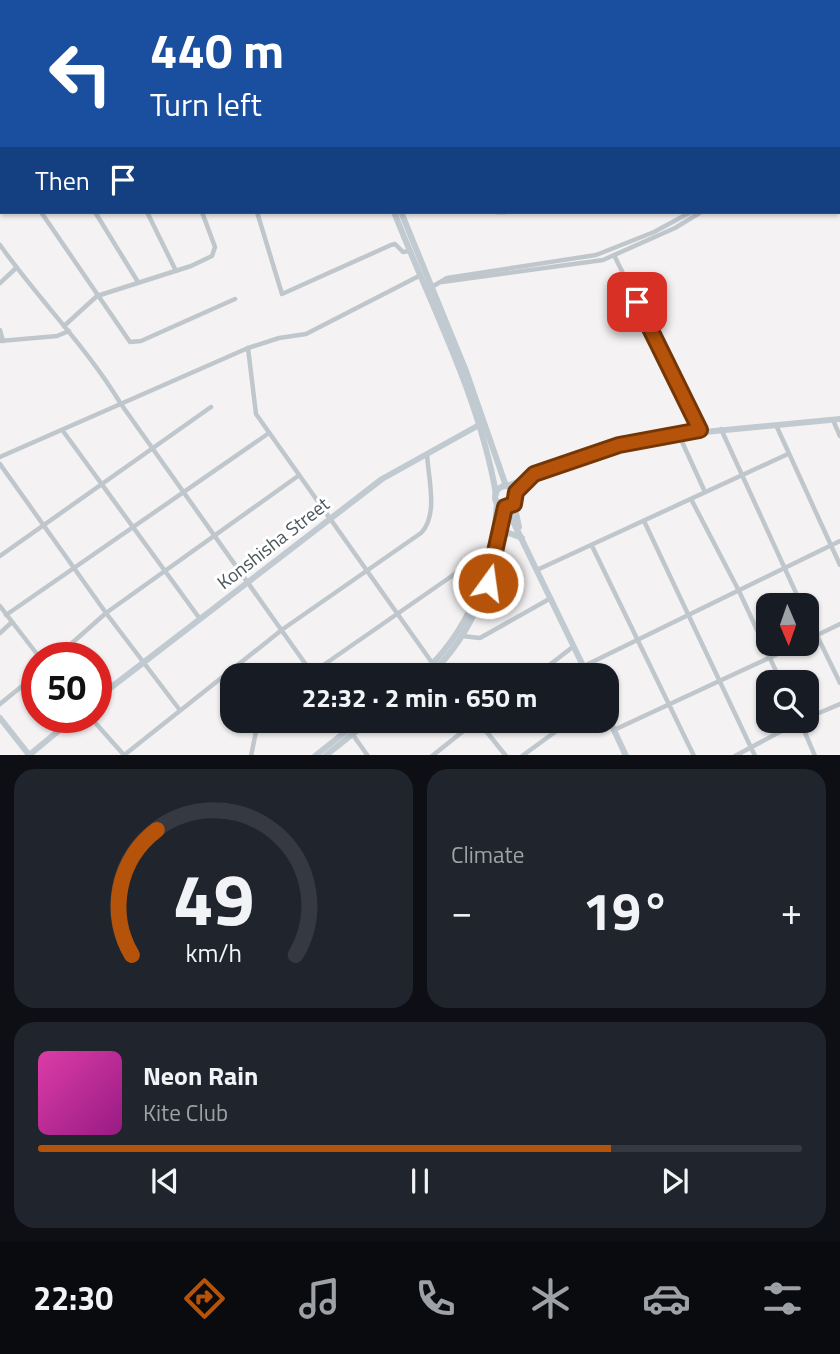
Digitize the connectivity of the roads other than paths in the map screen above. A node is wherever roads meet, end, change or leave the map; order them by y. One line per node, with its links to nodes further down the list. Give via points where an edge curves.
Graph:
1 (42, 214): 19 (street)
2 (97, 214): 16 (street)
3 (147, 214): 14 (street)
4 (203, 214): 14 (street, via 214,253)
5 (258, 214): 11 (street, via 282,294 391,245)
6 (395, 214): 11 (street)
7 (402, 214): 18 (street)
8 (687, 214): 12 (street)
9 (698, 214): 12 (street)
10 (0, 245): 13 (street)
11 (409, 251): 15 (street)
12 (613, 253): 18 (street, via 583,264 442,282); 32 (street)
13 (16, 268): 17 (street); 21 (street)
14 (176, 271): 16 (street)
15 (419, 276): 18 (street); 25 (street, via 306,334)
16 (138, 282): 19 (street)
17 (0, 283)
18 (428, 289): 30 (street); 46 (street, via 475,395)
19 (97, 296): 20 (street, via 132,343); 21 (street)
20 (235, 299)
21 (64, 326): 23 (street)
22 (0, 330): 24 (street)
23 (69, 331): 24 (street); 26 (street, via 92,357)
24 (2, 341)
25 (248, 348): 26 (street); 35 (street, via 254,409)
26 (121, 404): 33 (street); 37 (street)
27 (211, 407): 37 (street)
28 (836, 419): 29 (street); 36 (street)
29 (775, 423): 31 (street); 39 (street)
30 (479, 425): 38 (street, Konshisha Street); 50 (street)
31 (720, 428): 32 (street); 44 (street)
32 (700, 430): 34 (street)
33 (63, 431): 40 (street); 45 (street)
34 (678, 432): 42 (street, via 619,445); 49 (street)
35 (268, 433): 43 (street); 47 (street)
36 (840, 436)
37 (154, 447): 45 (street); 47 (street)
38 (427, 452): 54 (street, Konshisha Street); 71 (street, via 431,513 427,527)
39 (788, 454): 44 (street); 62 (street)
40 (0, 457)
41 (0, 464): 56 (street)
42 (534, 474): 46 (street); 48 (street)
43 (298, 476): 54 (street); 58 (street)
44 (741, 476): 49 (street); 69 (street)
45 (101, 484): 56 (street); 57 (street)
46 (506, 486): 48 (street); 50 (street)
47 (184, 489): 57 (street); 58 (street)
48 (516, 492): 52 (street)
49 (705, 492): 51 (street)
50 (496, 497): 53 (street); 65 (street)
51 (691, 499): 55 (street); 73 (street)
52 (514, 504): 53 (street); 59 (street)
53 (505, 507): 59 (street); 60 (street)
54 (330, 518): 71 (street); 72 (street, Konshisha Street)
55 (644, 522): 63 (street); 79 (street)
56 (43, 524): 64 (street); 67 (street)
57 (133, 528): 67 (street); 70 (street)
58 (215, 534): 70 (street); 72 (street)
59 (522, 536): 60 (street, via 512,533); 68 (street)
60 (499, 538): 87 (street, via 483,596)
61 (840, 541): 62 (street)
62 (830, 545): 66 (street); 69 (street)
63 (592, 546): 68 (street); 89 (street)
64 (0, 556)
65 (487, 560): 80 (street, via 472,562); 99 (street, via 468,613)
66 (840, 565)
67 (76, 569): 77 (street); 78 (street)
68 (539, 569): 75 (street)
69 (784, 569): 73 (street); 74 (street)
70 (165, 571): 78 (street); 81 (street)
71 (367, 571): 80 (street); 84 (street)
72 (250, 583): 81 (street, Konshisha Street); 84 (street)
73 (739, 591): 79 (street); 94 (street)
74 (796, 593)
75 (552, 598): 87 (street, via 480,638); 92 (street)
76 (0, 606): 77 (street)
77 (6, 614): 82 (street)
78 (106, 614): 91 (street); 95 (street)
79 (689, 614): 89 (street); 105 (street)
80 (398, 616): 97 (street); 98 (street)
81 (200, 619): 95 (street, Konshisha Street)
82 (12, 622): 85 (street); 90 (street)
83 (840, 624): 86 (street)
84 (283, 629): 96 (street); 112 (street)
85 (0, 633)
86 (819, 634)
87 (462, 636): 100 (street)
88 (819, 639): 106 (street)
89 (636, 640): 103 (street); 111 (street)
90 (28, 642)
91 (74, 642)
92 (574, 646): 101 (street); 102 (street)
93 (776, 656): 94 (street)
94 (770, 659): 104 (street); 105 (street)
95 (142, 663): 107 (street, Konshisha Street); 112 (street)
96 (306, 663)
97 (329, 663)
98 (433, 663)
99 (437, 663)
100 (438, 663)
101 (552, 663)
102 (582, 663)
103 (590, 663)
104 (775, 670)
105 (720, 681): 111 (street); 128 (street)
106 (840, 683)
107 (112, 686)
108 (21, 687): 109 (street)
109 (0, 704)
110 (840, 704): 113 (street)
111 (669, 705): 115 (street); 140 (street)
112 (179, 709): 131 (street)
113 (819, 713)
114 (0, 718): 130 (street)
115 (619, 728)
116 (56, 733): 130 (street)
117 (104, 733): 131 (street)
118 (256, 733): 132 (street)
119 (348, 733): 133 (street)
120 (349, 733): 134 (street)
121 (351, 733): 135 (street)
122 (461, 733): 136 (street)
123 (487, 733): 137 (street)
124 (553, 733): 138 (street)
125 (615, 733): 129 (street)
126 (777, 733): 128 (street)
127 (806, 733): 143 (street)
128 (751, 747): 141 (street); 142 (street)
129 (625, 753): 139 (street)
130 (29, 755)
131 (124, 755)
132 (251, 755)
133 (315, 755)
134 (325, 755)
135 (368, 755)
136 (432, 755)
137 (506, 755)
138 (522, 755)
139 (616, 755)
140 (694, 755)
141 (735, 755)
142 (755, 755)
143 (816, 755)

